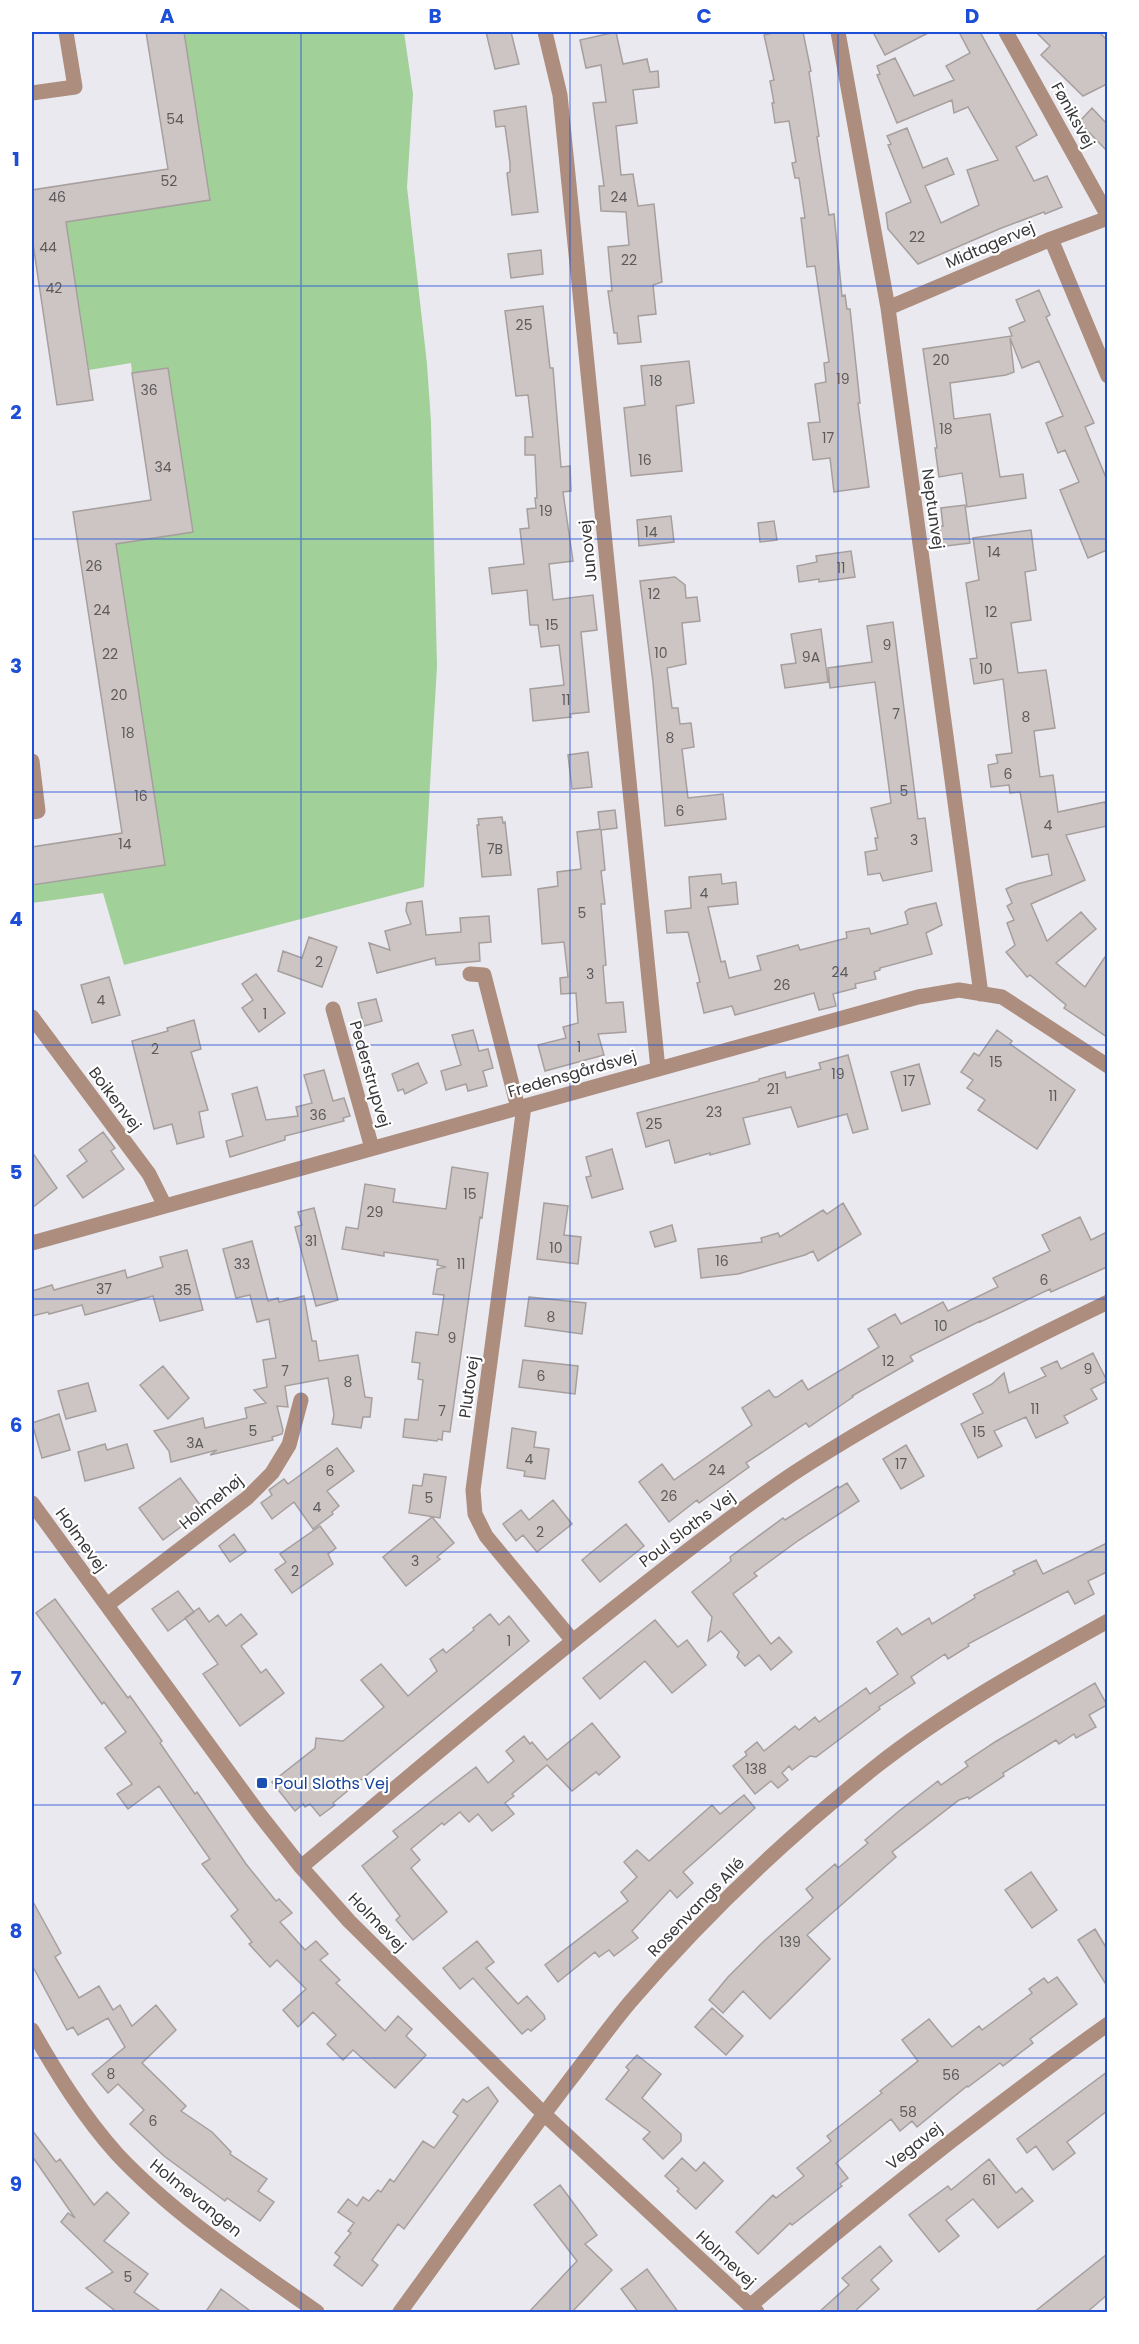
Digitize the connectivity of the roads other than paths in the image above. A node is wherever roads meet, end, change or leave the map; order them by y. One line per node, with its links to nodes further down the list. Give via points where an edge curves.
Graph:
1 (66, 32): 5 (street, via 75,87)
2 (545, 32): 17 (street, Junovej, via 560,95)
3 (838, 32): 8 (street, Neptunvej)
4 (1006, 32): 6 (street, Føniksvej)
5 (32, 93)
6 (1107, 217): 7 (street, Midtagervej)
7 (1051, 239): 8 (street, Midtagervej); 9 (street)
8 (888, 308): 13 (street, Neptunvej)
9 (1107, 376)
10 (32, 761): 11 (street, via 38,811)
11 (32, 812)
12 (470, 974): 18 (street, via 484,975)
13 (981, 994): 16 (street, Fredensgårdsvej, via 1002,997); 17 (street, Fredensgårdsvej, via 959,990 918,997)
14 (333, 1009): 19 (street, Pederstrupvej)
15 (32, 1017): 20 (street, Boikenvej, via 149,1174)
16 (1107, 1066)
17 (658, 1069): 18 (street, Fredensgårdsvej)
18 (521, 1107): 19 (street, Fredensgårdsvej); 27 (street, Plutovej, via 473,1490 475,1514 486,1536)
19 (372, 1148): 20 (street, Fredensgårdsvej)
20 (165, 1206): 21 (street, Fredensgårdsvej)
21 (32, 1243)
22 (1107, 1302): 27 (street, Poul Sloths Vej, via 972,1368 878,1420 713,1530)
23 (301, 1400): 25 (street, Holmehøj, via 289,1445 272,1473 247,1498)
24 (32, 1503): 25 (street, Holmevej)
25 (107, 1605): 28 (street, Holmevej)
26 (1107, 1621): 31 (street, Rosenvangs Allé, via 959,1708 875,1768 791,1839 718,1906 630,2002)
27 (573, 1641): 28 (street, Poul Sloths Vej)
28 (301, 1867): 31 (street, Holmevej, via 357,1929)
29 (1107, 2024): 32 (street, Vegavej, via 891,2187)
30 (32, 2030): 33 (street, Holmevangen, via 88,2119 155,2191)
31 (544, 2114): 32 (street, Holmevej); 34 (street, Rosenvangs Allé)
32 (754, 2309)
33 (317, 2313)
34 (400, 2313)

